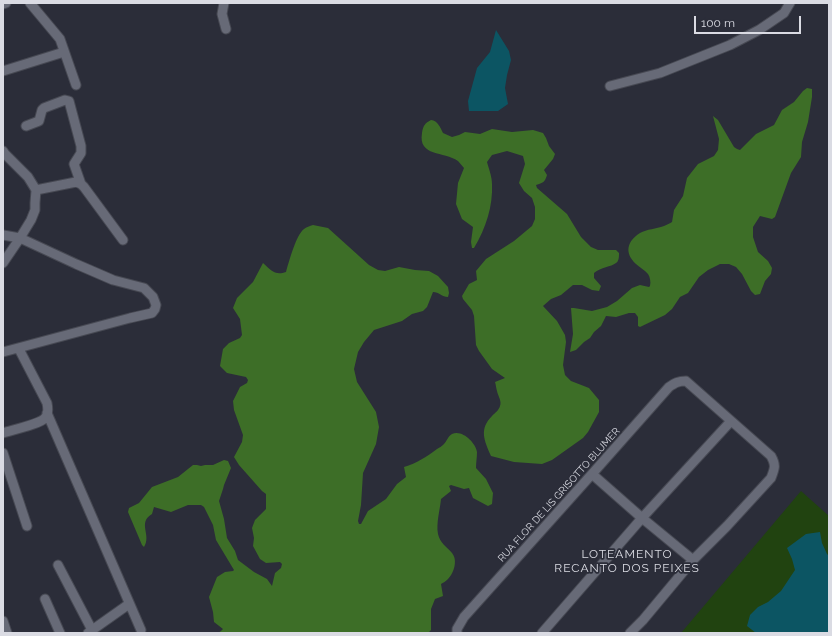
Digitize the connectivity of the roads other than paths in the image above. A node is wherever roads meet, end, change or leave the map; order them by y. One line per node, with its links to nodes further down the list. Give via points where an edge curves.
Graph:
1 (30, 3): 5 (street, via 60,39)
2 (224, 3): 4 (street, via 222,14)
3 (790, 3): 8 (street, via 784,13 730,45 660,73)
4 (226, 29)
5 (64, 52): 6 (street); 7 (street)
6 (3, 71)
7 (76, 85)
8 (610, 86)
9 (26, 126): 11 (street, via 39,121 44,108 65,100 69,101 81,146 81,153 74,164)
10 (3, 151): 12 (street, via 28,177)
11 (81, 184): 12 (street, via 76,182); 15 (street)
12 (36, 190): 14 (street, via 35,210)
13 (3, 235): 14 (street)
14 (20, 238): 16 (street); 17 (street, via 114,280 144,288 153,297 156,305 152,313)
15 (123, 240)
16 (3, 264)
17 (19, 349): 18 (street); 19 (street, via 47,403)
18 (3, 352)
19 (48, 413): 21 (street, via 40,422); 29 (street)
20 (731, 421): 23 (street, RUA FLOR DE LIS GRISOTTO BLUMER, via 686,381 680,381 669,387); 24 (street); 26 (street, via 771,456 774,472)
21 (3, 433)
22 (3, 453): 25 (street)
23 (592, 474): 24 (street); 35 (street, RUA FLOR DE LIS GRISOTTO BLUMER, via 464,617 457,629)
24 (642, 518): 26 (street); 36 (street)
25 (27, 526)
26 (694, 560): 37 (street)
27 (58, 565): 32 (street)
28 (44, 599): 34 (street)
29 (130, 604): 31 (street); 32 (street)
30 (3, 621): 33 (street)
31 (141, 630)
32 (90, 631)
33 (7, 633)
34 (60, 633)
35 (458, 633)
36 (542, 633)
37 (630, 633)

